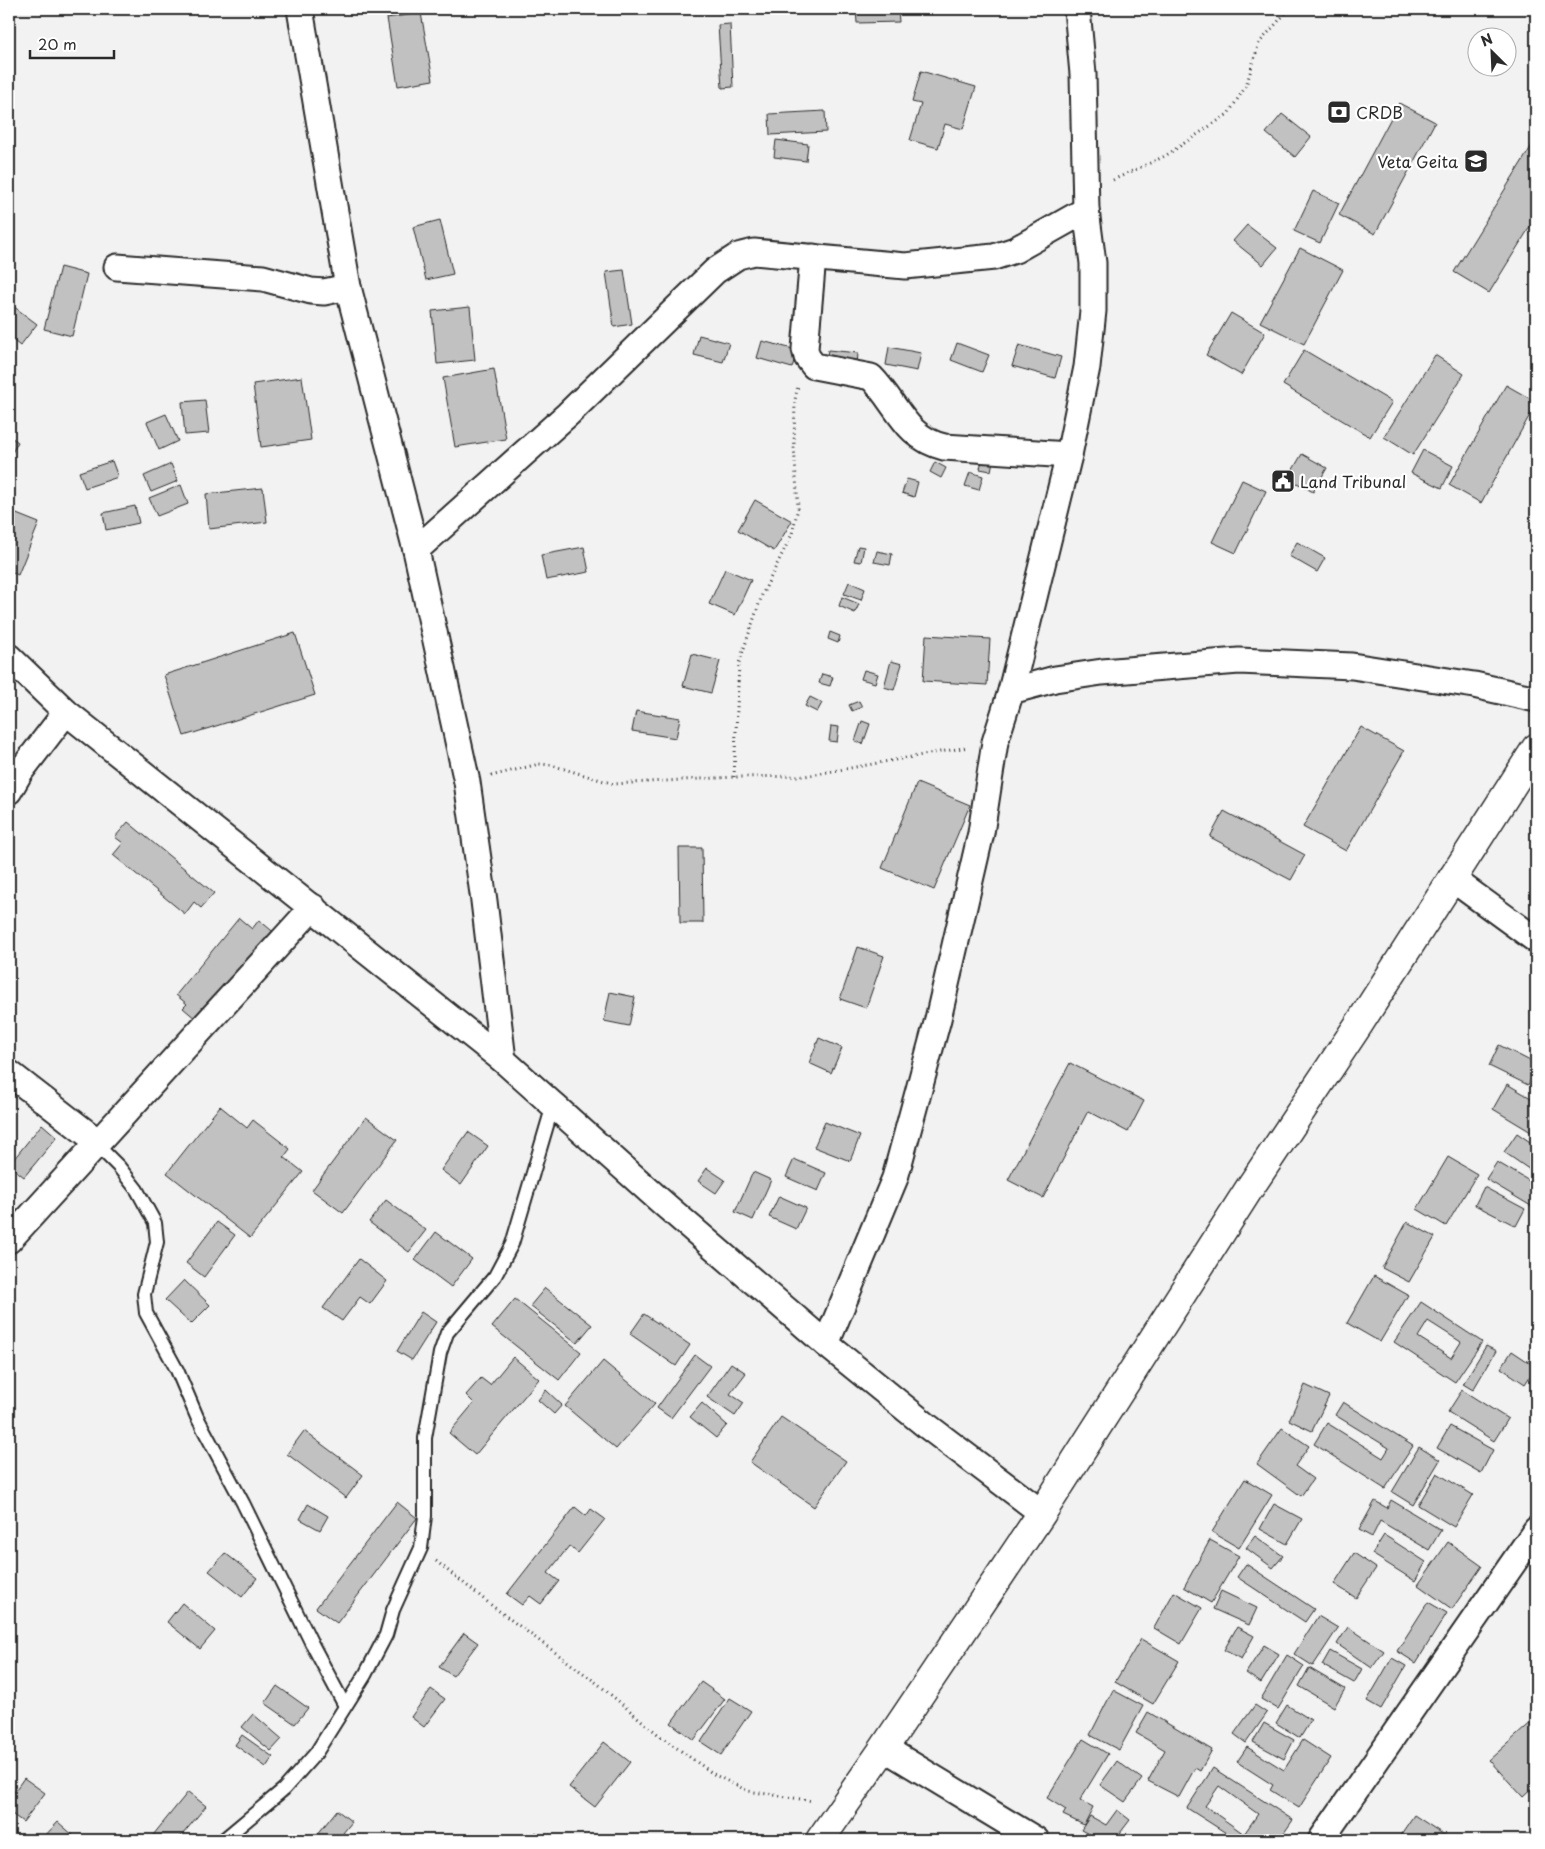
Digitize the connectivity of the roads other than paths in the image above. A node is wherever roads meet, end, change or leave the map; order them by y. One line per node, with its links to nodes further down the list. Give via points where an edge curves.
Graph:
1 (300, 9): 6 (street)
2 (1077, 9): 3 (street, via 1083,74)
3 (1087, 201): 4 (street, via 1015,250 994,258 905,266); 7 (street, via 1093,263 1093,311 1087,366)
4 (812, 257): 7 (street, via 805,349 814,366 870,377 909,426 931,444); 8 (street, via 754,252 738,256 715,271 568,414)
5 (117, 267): 6 (street, via 263,278 311,291)
6 (348, 287): 8 (street)
7 (1069, 455): 10 (street)
8 (416, 550): 18 (street, via 467,782)
9 (9, 657): 12 (street)
10 (1011, 691): 11 (street, via 1055,679 1102,672 1239,661 1352,666 1474,685); 23 (street, via 995,742 977,851 938,1019 896,1178)
11 (1536, 699)
12 (66, 712): 14 (street); 16 (street)
13 (1536, 748): 15 (street)
14 (9, 791)
15 (1452, 878): 17 (street); 24 (street)
16 (313, 907): 18 (street); 21 (street)
17 (1536, 940)
18 (503, 1060): 20 (street)
19 (9, 1073): 21 (street)
20 (553, 1105): 23 (street); 26 (lane, via 512,1244 495,1276 447,1333 440,1353 425,1438 425,1516 420,1548 386,1634)
21 (97, 1143): 22 (street); 26 (lane, via 137,1190 155,1223 157,1242 144,1294 146,1313)
22 (9, 1240)
23 (826, 1344): 24 (street)
24 (1042, 1513): 27 (street)
25 (1536, 1530): 31 (street)
26 (345, 1706): 28 (lane, via 316,1753 284,1789)
27 (884, 1748): 29 (street); 30 (street)
28 (224, 1840)
29 (820, 1840)
30 (1036, 1840)
31 (1320, 1840)

